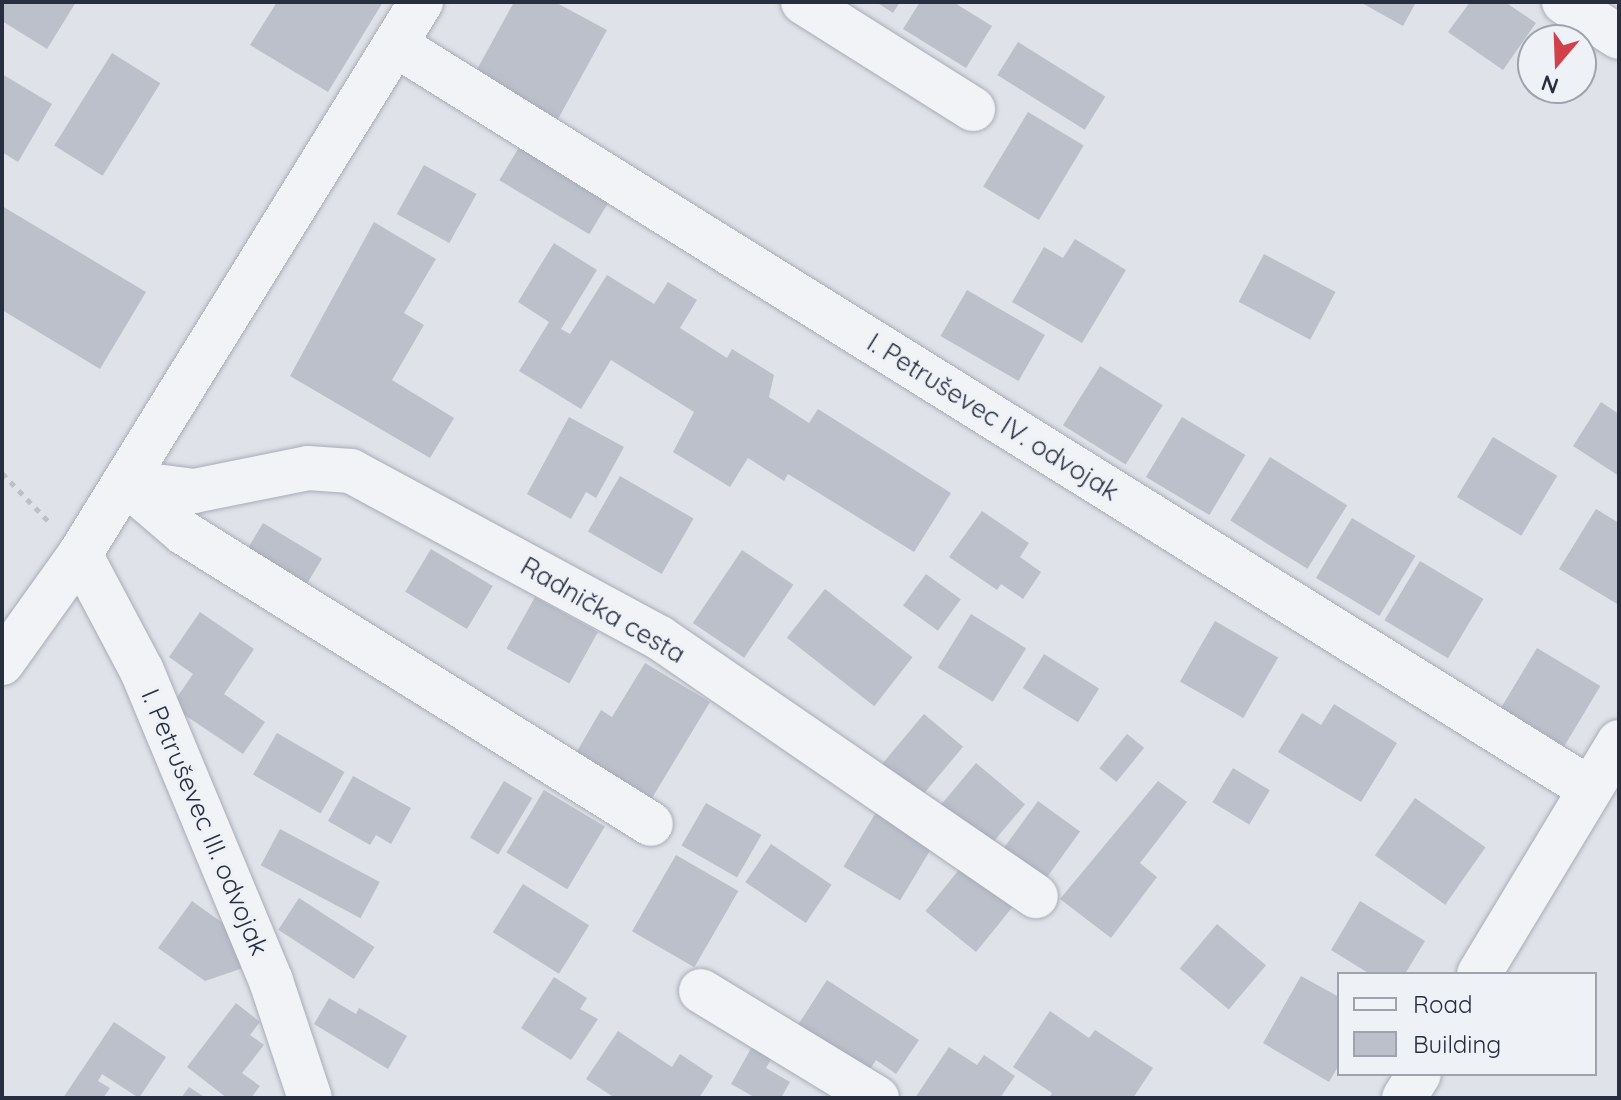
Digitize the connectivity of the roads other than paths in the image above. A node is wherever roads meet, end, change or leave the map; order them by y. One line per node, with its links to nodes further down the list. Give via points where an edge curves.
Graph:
1 (421, 2): 5 (street)
2 (803, 2): 6 (street)
3 (1564, 2): 4 (street)
4 (1619, 37)
5 (396, 45): 7 (street); 11 (street, I. Petruševec IV. odvojak)
6 (973, 109)
7 (125, 482): 8 (street); 12 (street, via 184,533); 13 (street, Radnička cesta, via 194,491 308,468 351,471 660,638)
8 (80, 554): 9 (street); 17 (street, I. Petruševec III. odvojak, via 142,671 271,981)
9 (2, 663)
10 (1619, 742): 11 (street)
11 (1590, 789): 14 (street)
12 (651, 824)
13 (1036, 896)
14 (1480, 972)
15 (701, 991): 18 (street)
16 (1418, 1076): 19 (street)
17 (310, 1098)
18 (877, 1098)
19 (1404, 1098)

